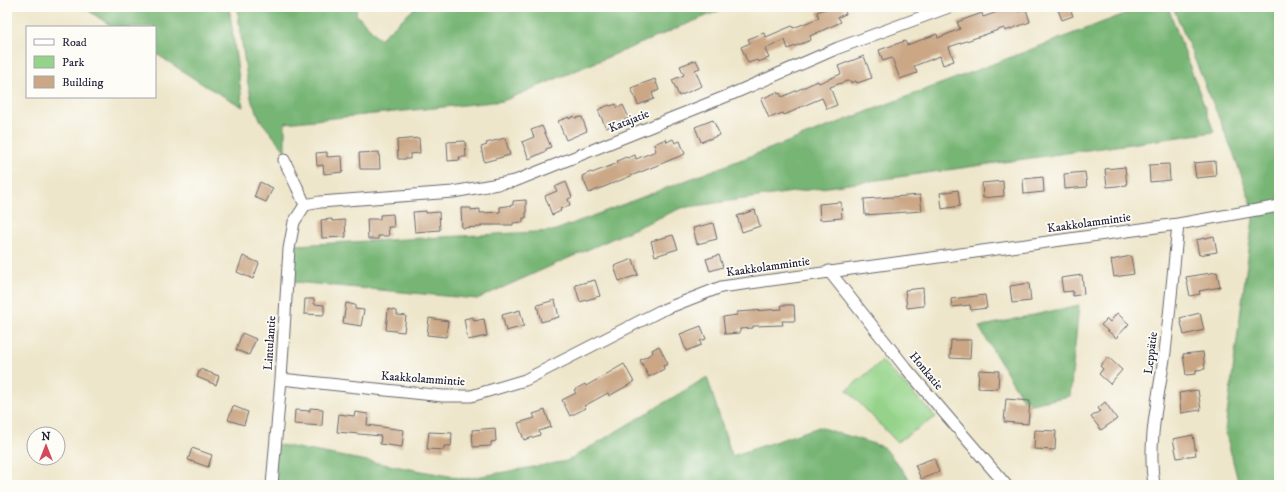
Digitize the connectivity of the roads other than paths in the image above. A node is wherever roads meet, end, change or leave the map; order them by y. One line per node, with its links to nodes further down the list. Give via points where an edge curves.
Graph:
1 (949, 7): 3 (street, Katajatie, via 838,48 732,94 515,181 453,192)
2 (284, 160): 3 (street)
3 (305, 205): 7 (street, Lintulantie, via 294,222 289,249)
4 (1279, 206): 5 (street, Kaakkolammintie)
5 (1178, 224): 6 (street, Kaakkolammintie); 10 (street, Leppätie, via 1155,422 1151,468)
6 (829, 271): 7 (street, Kaakkolammintie, via 721,287 660,311 525,380 471,396 443,396); 9 (street, Honkatie)
7 (281, 379): 8 (street, Lintulantie)
8 (272, 485)
9 (1006, 485)
10 (1154, 485)

